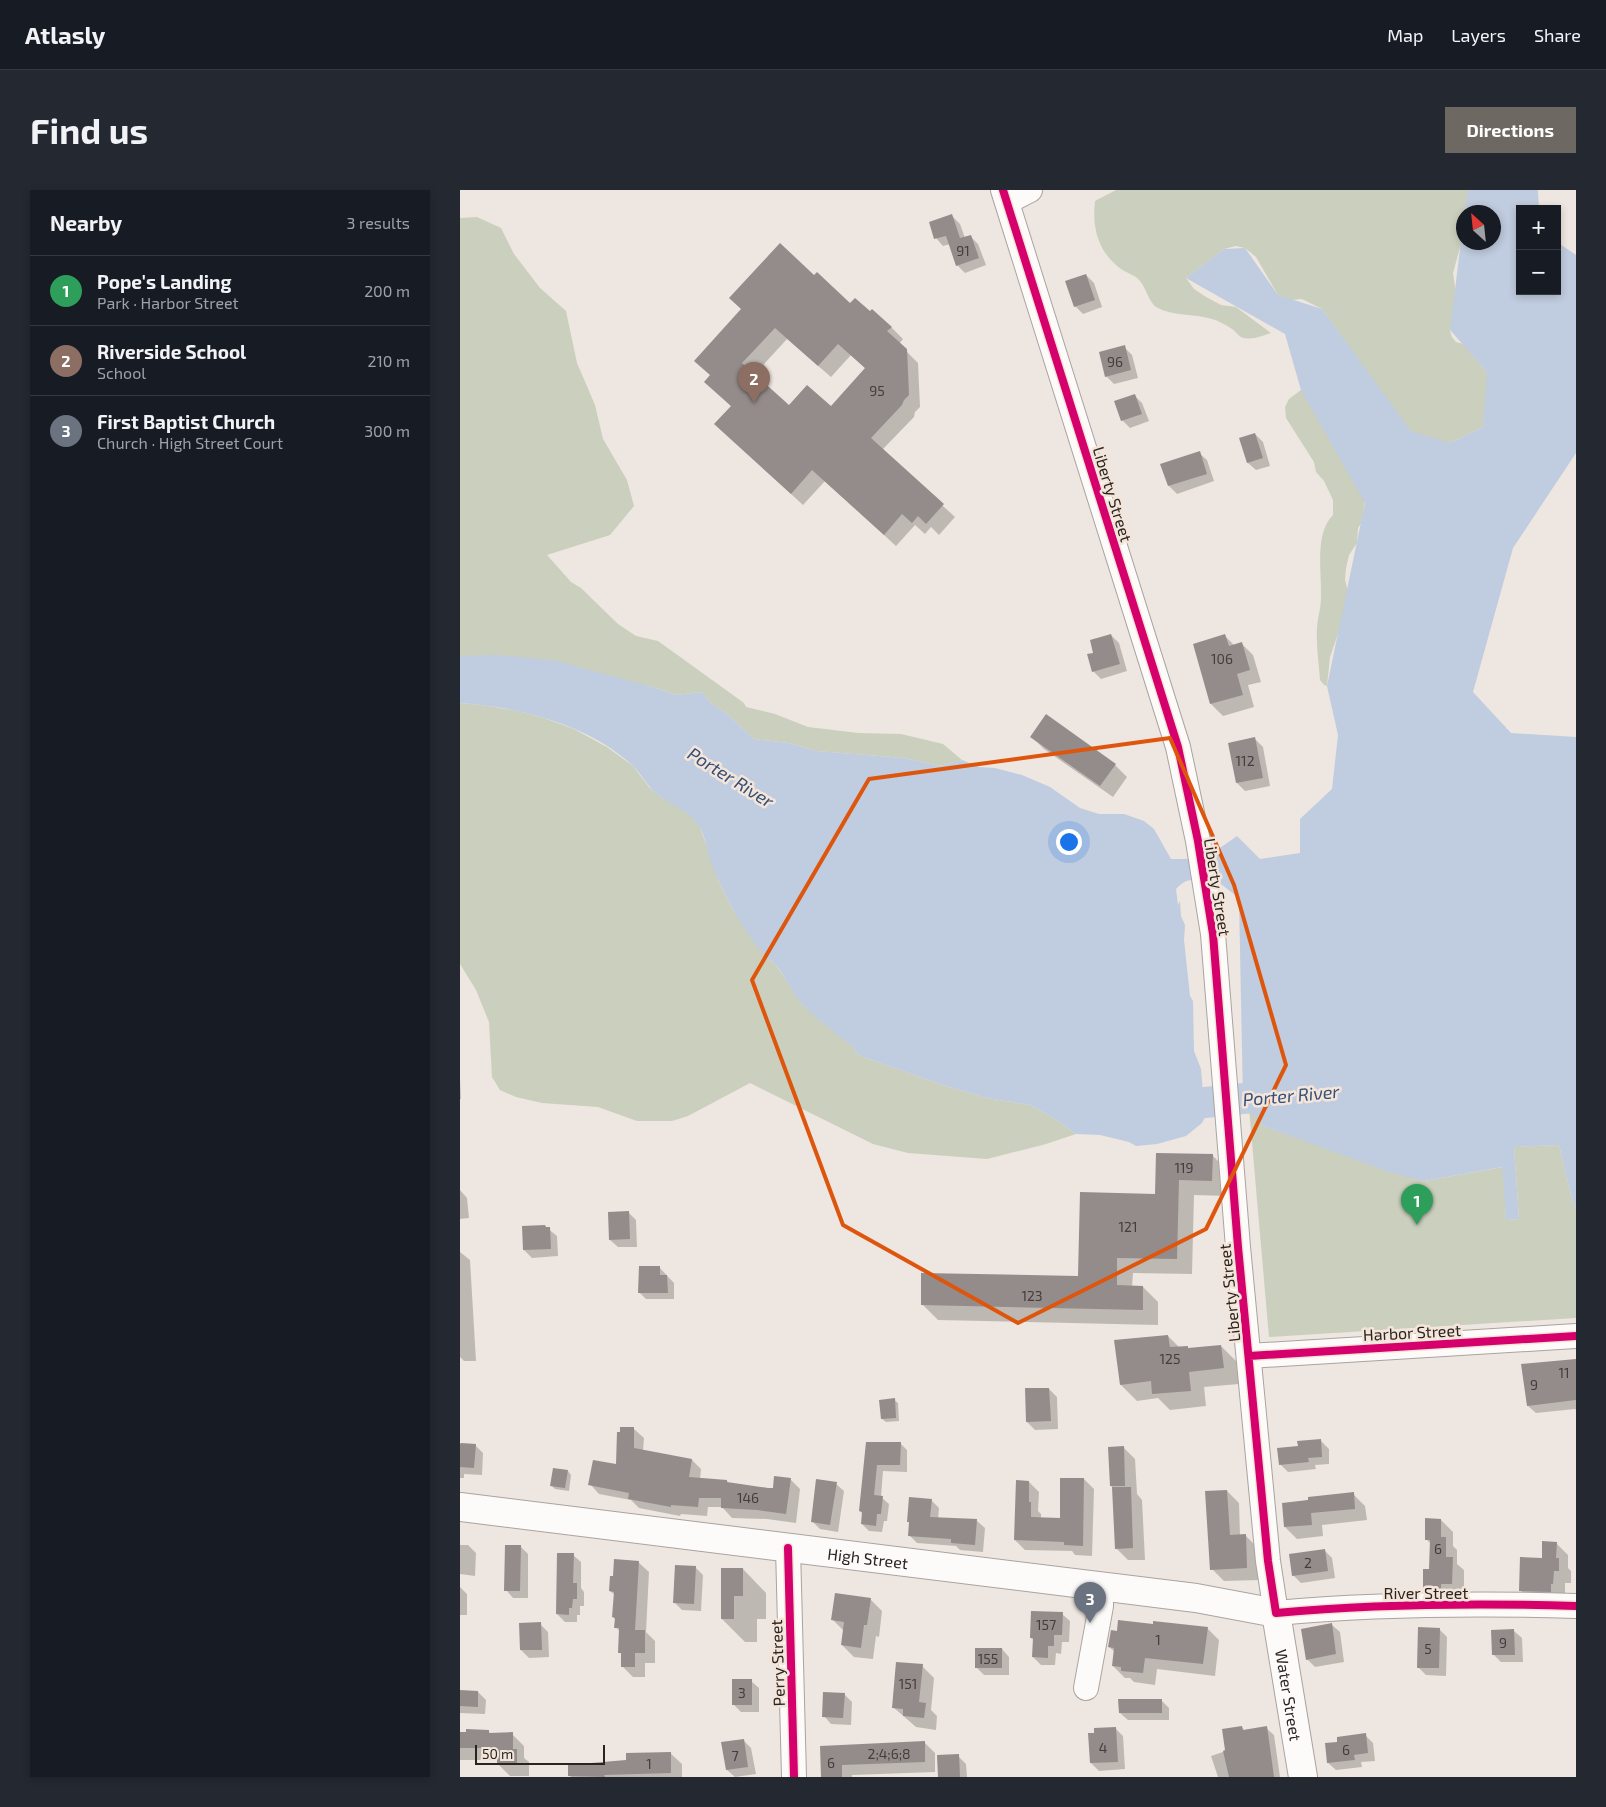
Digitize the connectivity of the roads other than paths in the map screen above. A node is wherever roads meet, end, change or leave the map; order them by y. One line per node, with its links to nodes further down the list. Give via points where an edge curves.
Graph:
1 (1030, 190): 2 (street)
2 (1005, 196): 4 (street, Liberty Street, via 1178,747 1198,841 1212,934)
3 (1576, 1336): 4 (street, Harbor Street)
4 (1249, 1356): 9 (street, Liberty Street, via 1268,1561)
5 (460, 1507): 6 (main road, High Street)
6 (788, 1548): 7 (main road, High Street); 11 (street, Perry Street)
7 (1101, 1587): 9 (main road, High Street, via 1196,1598); 10 (street, via 1101,1606)
8 (1576, 1606): 9 (street, River Street, via 1389,1605)
9 (1276, 1613): 12 (main road, Water Street)
10 (1086, 1688)
11 (794, 1777)
12 (1303, 1777)

